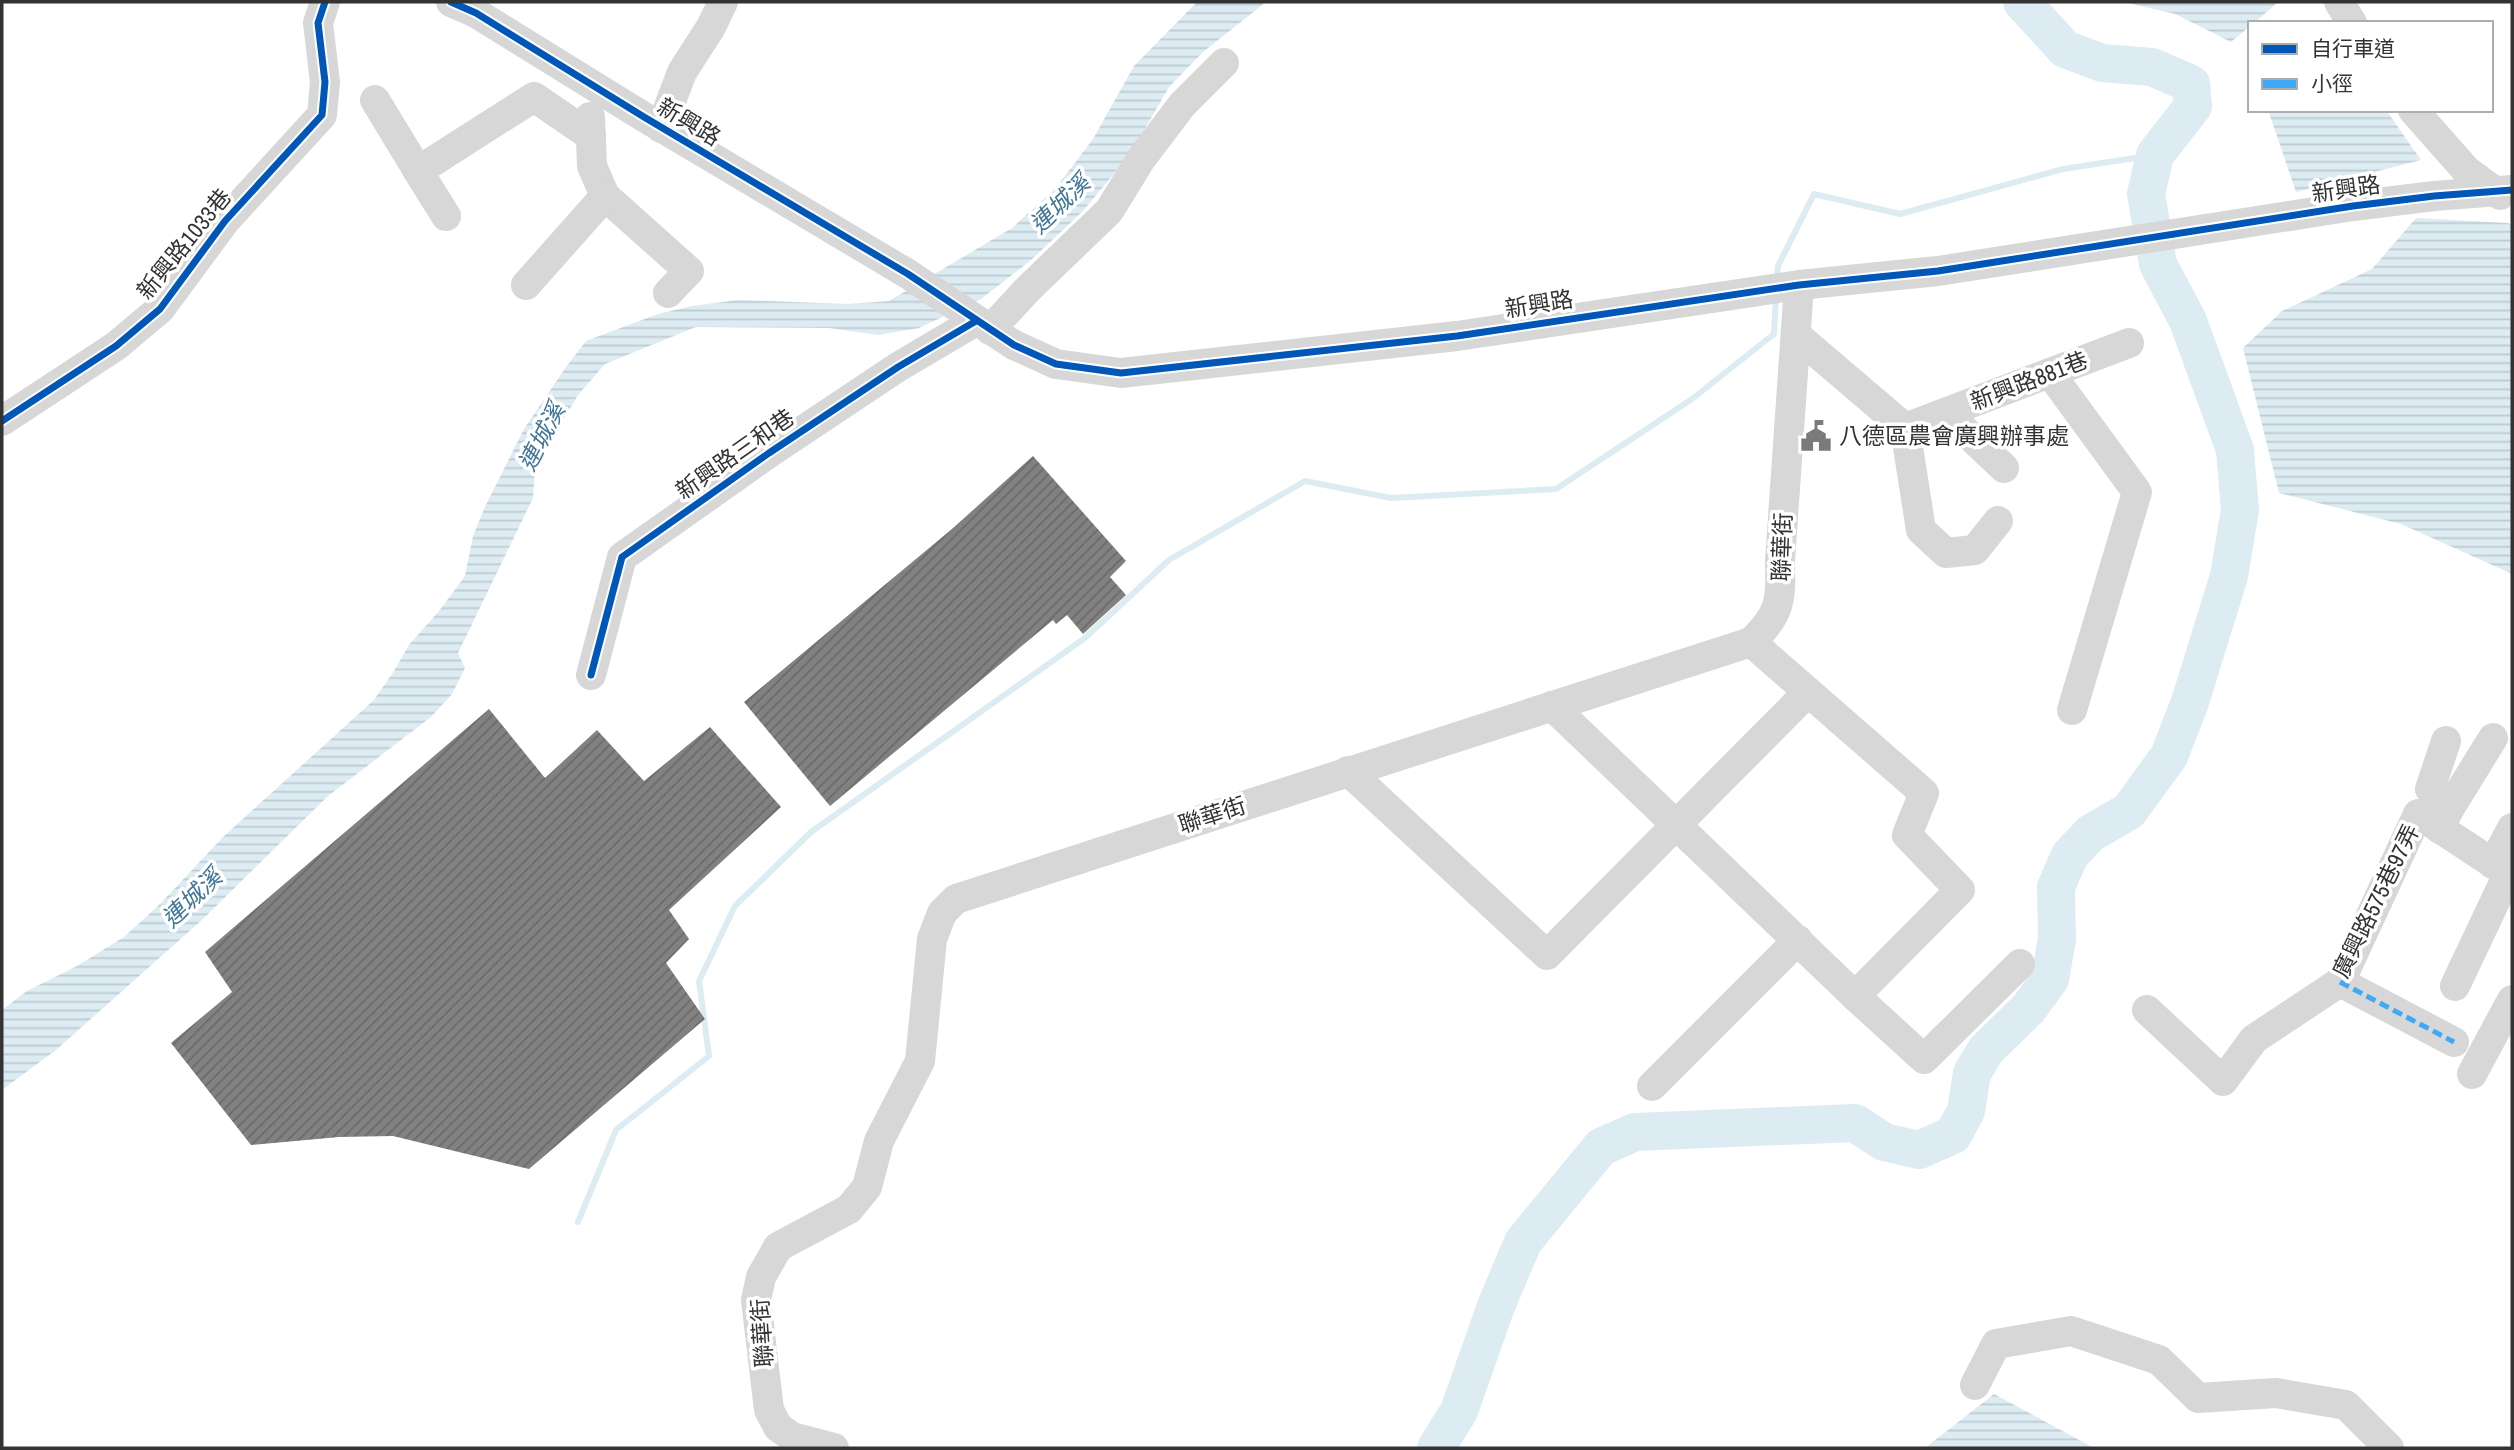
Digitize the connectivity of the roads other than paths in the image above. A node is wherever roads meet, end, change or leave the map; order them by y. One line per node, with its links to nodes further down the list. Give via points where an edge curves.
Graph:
1 (325, 2): 24 (street, 新興路1033巷, via 318,23 325,82 322,115 225,221 160,309 116,346)
2 (451, 2): 7 (street, 新興路)
3 (723, 2): 10 (street, via 682,72)
4 (2339, 2): 5 (street)
5 (2352, 21)
6 (1224, 63): 19 (street, 新興路三和巷, via 1182,105 1109,211 1028,289)
7 (588, 83): 10 (street, 新興路); 11 (street)
8 (374, 100): 12 (street)
9 (2415, 112): 13 (street, via 2466,170)
10 (661, 128): 19 (street, 新興路, via 908,274)
11 (591, 136): 12 (street, via 534,97); 14 (street, via 592,166)
12 (418, 171): 15 (street)
13 (2506, 195): 17 (street, 新興路, via 2434,196 2353,206 1938,271)
14 (606, 196): 16 (street); 18 (street, via 689,271)
15 (446, 216)
16 (526, 285)
17 (1784, 287): 19 (street, 新興路, via 1457,336 1121,373 1056,364); 20 (street, 聯華街)
18 (668, 293)
19 (979, 323): 29 (street, 新興路三和巷, via 898,367 622,557)
20 (1796, 335): 25 (street); 28 (street, 聯華街, via 1781,598 1767,627)
21 (2129, 343): 22 (street, 新興路881巷)
22 (2050, 373): 23 (street, 新興路881巷); 32 (street, via 2137,492)
23 (1946, 412): 25 (street, 新興路881巷); 26 (street)
24 (2, 421)
25 (1905, 428): 27 (street, via 1921,530 1946,553 1975,550)
26 (2004, 468)
27 (1998, 521)
28 (1751, 642): 30 (street); 31 (street, 聯華街)
29 (591, 676)
30 (1808, 692): 37 (street); 44 (street, via 1924,793 1907,835 1960,890)
31 (1552, 706): 35 (street, 聯華街); 37 (street)
32 (2072, 710)
33 (2493, 738): 36 (street, 廣興路575巷97弄)
34 (2446, 741): 36 (street, via 2430,789)
35 (1348, 771): 37 (street, via 1547,955); 51 (street, 聯華街, via 956,899 942,913 932,939 920,1061 879,1141 867,1187 849,1209 778,1247 761,1277 756,1300 769,1410 778,1427 792,1437)
36 (2435, 818): 39 (street); 42 (street, 廣興路575巷97弄)
37 (1677, 824): 40 (street)
38 (2512, 828): 39 (street)
39 (2505, 871): 43 (street)
40 (1798, 940): 44 (street); 49 (street)
41 (2020, 964): 44 (street, via 1924,1059)
42 (2340, 982): 46 (street, 廣興路575巷97弄, via 2254,1039 2223,1081); 47 (street)
43 (2455, 986)
44 (1855, 996)
45 (2512, 1000): 48 (street)
46 (2147, 1010)
47 (2454, 1042)
48 (2472, 1074)
49 (1652, 1086)
50 (1975, 1385): 52 (street, via 1997,1344 2071,1331 2159,1360 2198,1398 2276,1392 2346,1405)
51 (834, 1448)
52 (2389, 1448)

